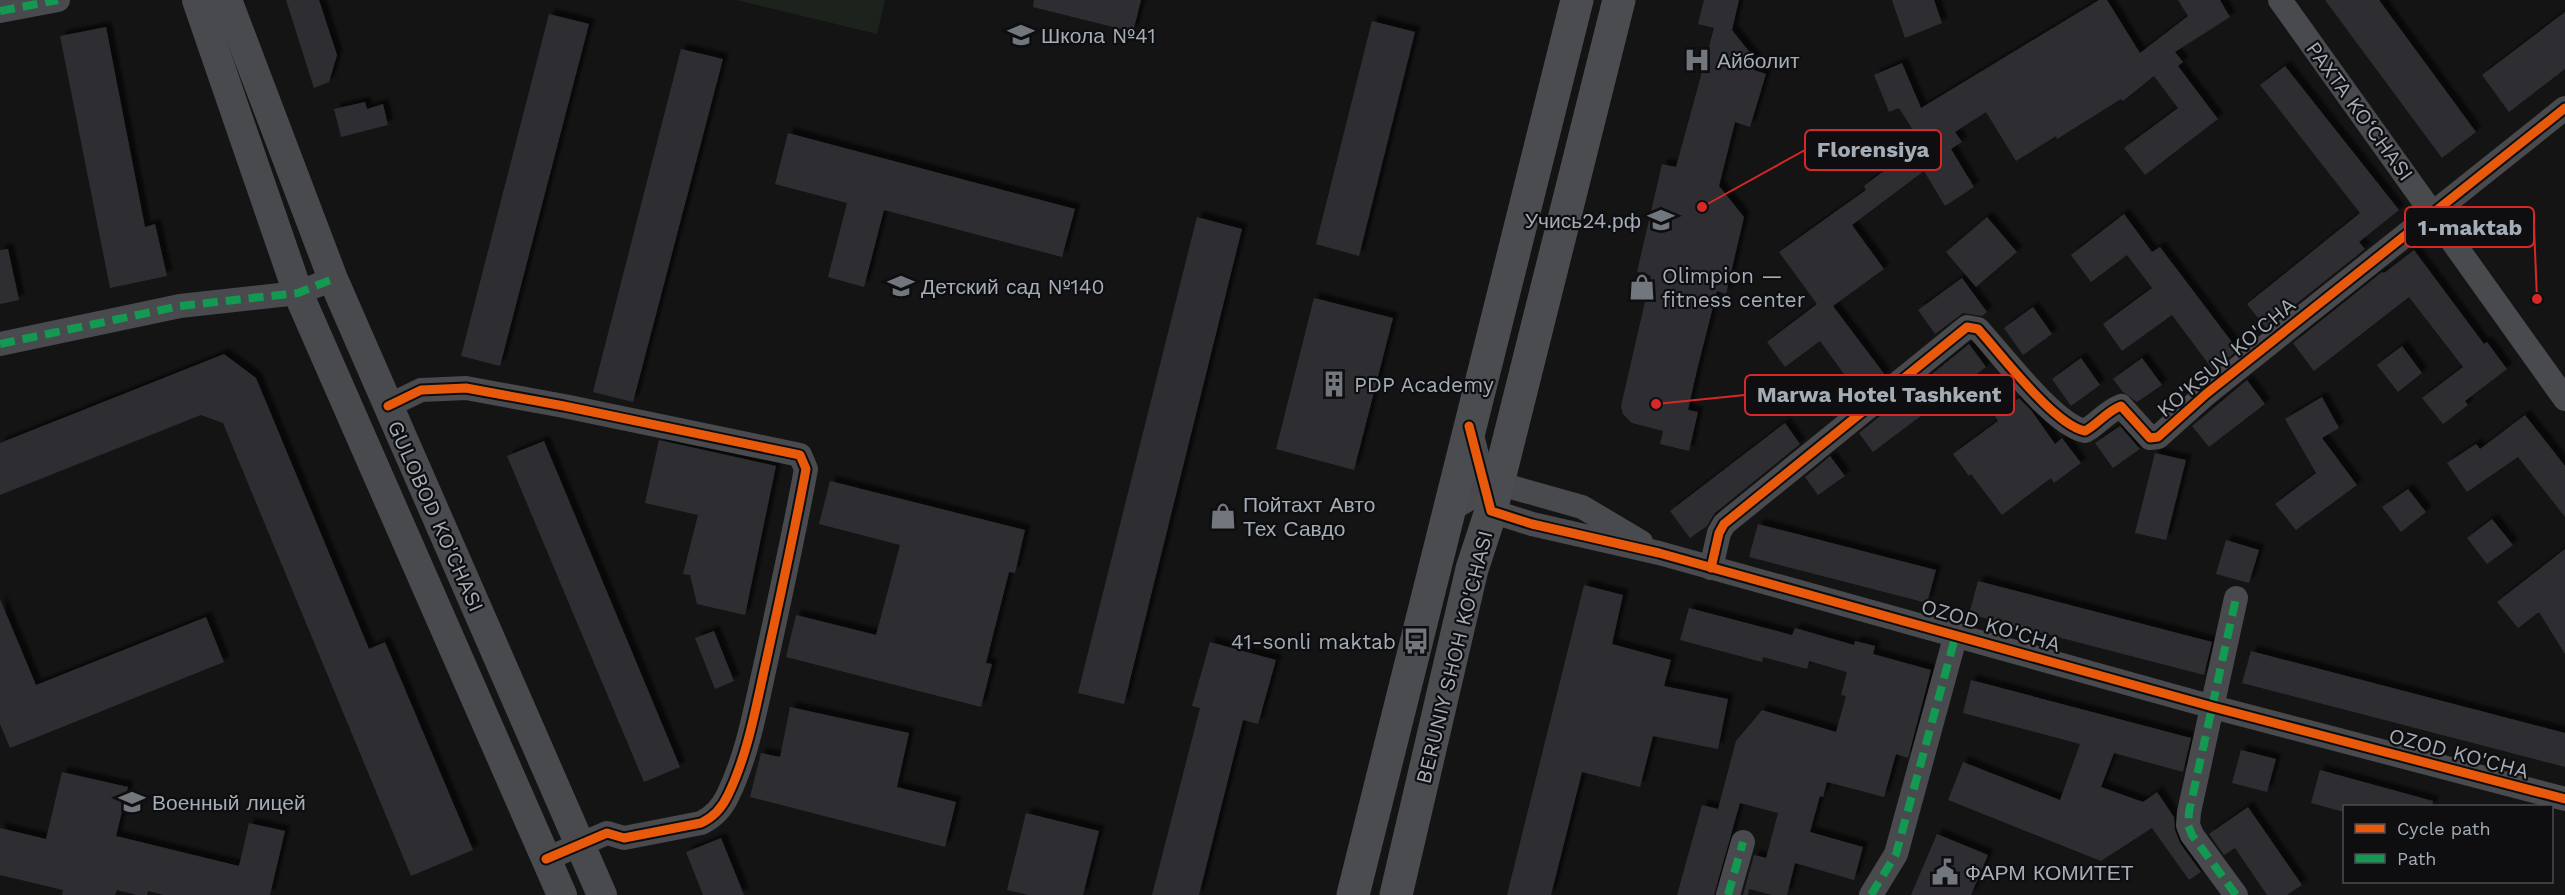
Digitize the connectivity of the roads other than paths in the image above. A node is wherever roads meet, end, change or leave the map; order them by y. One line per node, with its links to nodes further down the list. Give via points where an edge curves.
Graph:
1 (58, 0): 7 (street)
2 (197, 0): 11 (street, GULOBOD KO'CHASI)
3 (227, 0): 10 (street, GULOBOD KO'CHASI)
4 (1577, 0): 15 (main road, BERUNIY SHOH KO'CHASI)
5 (1619, 0): 16 (main road, BERUNIY SHOH KO'CHASI)
6 (2280, 0): 9 (street, PAXTA KO‘CHASI)
7 (0, 11)
8 (2565, 108): 9 (street)
9 (2433, 212): 13 (street, PAXTA KO‘CHASI); 19 (street, KO'KSUV KO'CHA, via 2158,437 2150,438 2121,406 2092,428 2080,430 2057,416 1978,328 1967,327 1724,524)
10 (333, 279): 11 (street); 14 (street, GULOBOD KO'CHASI)
11 (298, 293): 12 (street, via 180,306); 26 (street, GULOBOD KO'CHASI)
12 (0, 344)
13 (2565, 399)
14 (388, 406): 25 (street, GULOBOD KO'CHASI); 25 (street, via 421,390 466,388 800,455 804,460 806,469 792,542 759,692 739,768 721,807 712,818 700,823 624,838 607,833)
15 (1469, 426): 16 (street); 17 (main road, BERUNIY SHOH KO'CHASI)
16 (1492, 495): 17 (street); 18 (main road, BERUNIY SHOH KO'CHASI); 19 (street, OZOD KO'CHA, via 1582,507 1659,553)
17 (1444, 527): 18 (main road); 29 (main road, BERUNIY SHOH KO'CHASI)
18 (1476, 555): 30 (main road, BERUNIY SHOH KO'CHASI)
19 (1711, 568): 21 (street, OZOD KO'CHA)
20 (2236, 598): 22 (street)
21 (1956, 634): 22 (street, OZOD KO'CHA); 32 (street, via 1896,854)
22 (2213, 707): 23 (street, OZOD KO'CHA); 33 (street, via 2188,825)
23 (2565, 799)
24 (1743, 842): 31 (street)
25 (580, 846): 26 (street); 28 (street, GULOBOD KO'CHASI)
26 (546, 859): 27 (street, GULOBOD KO'CHASI)
27 (562, 895)
28 (602, 895)
29 (1353, 895)
30 (1396, 895)
31 (1728, 895)
32 (1871, 895)
33 (2235, 895)

